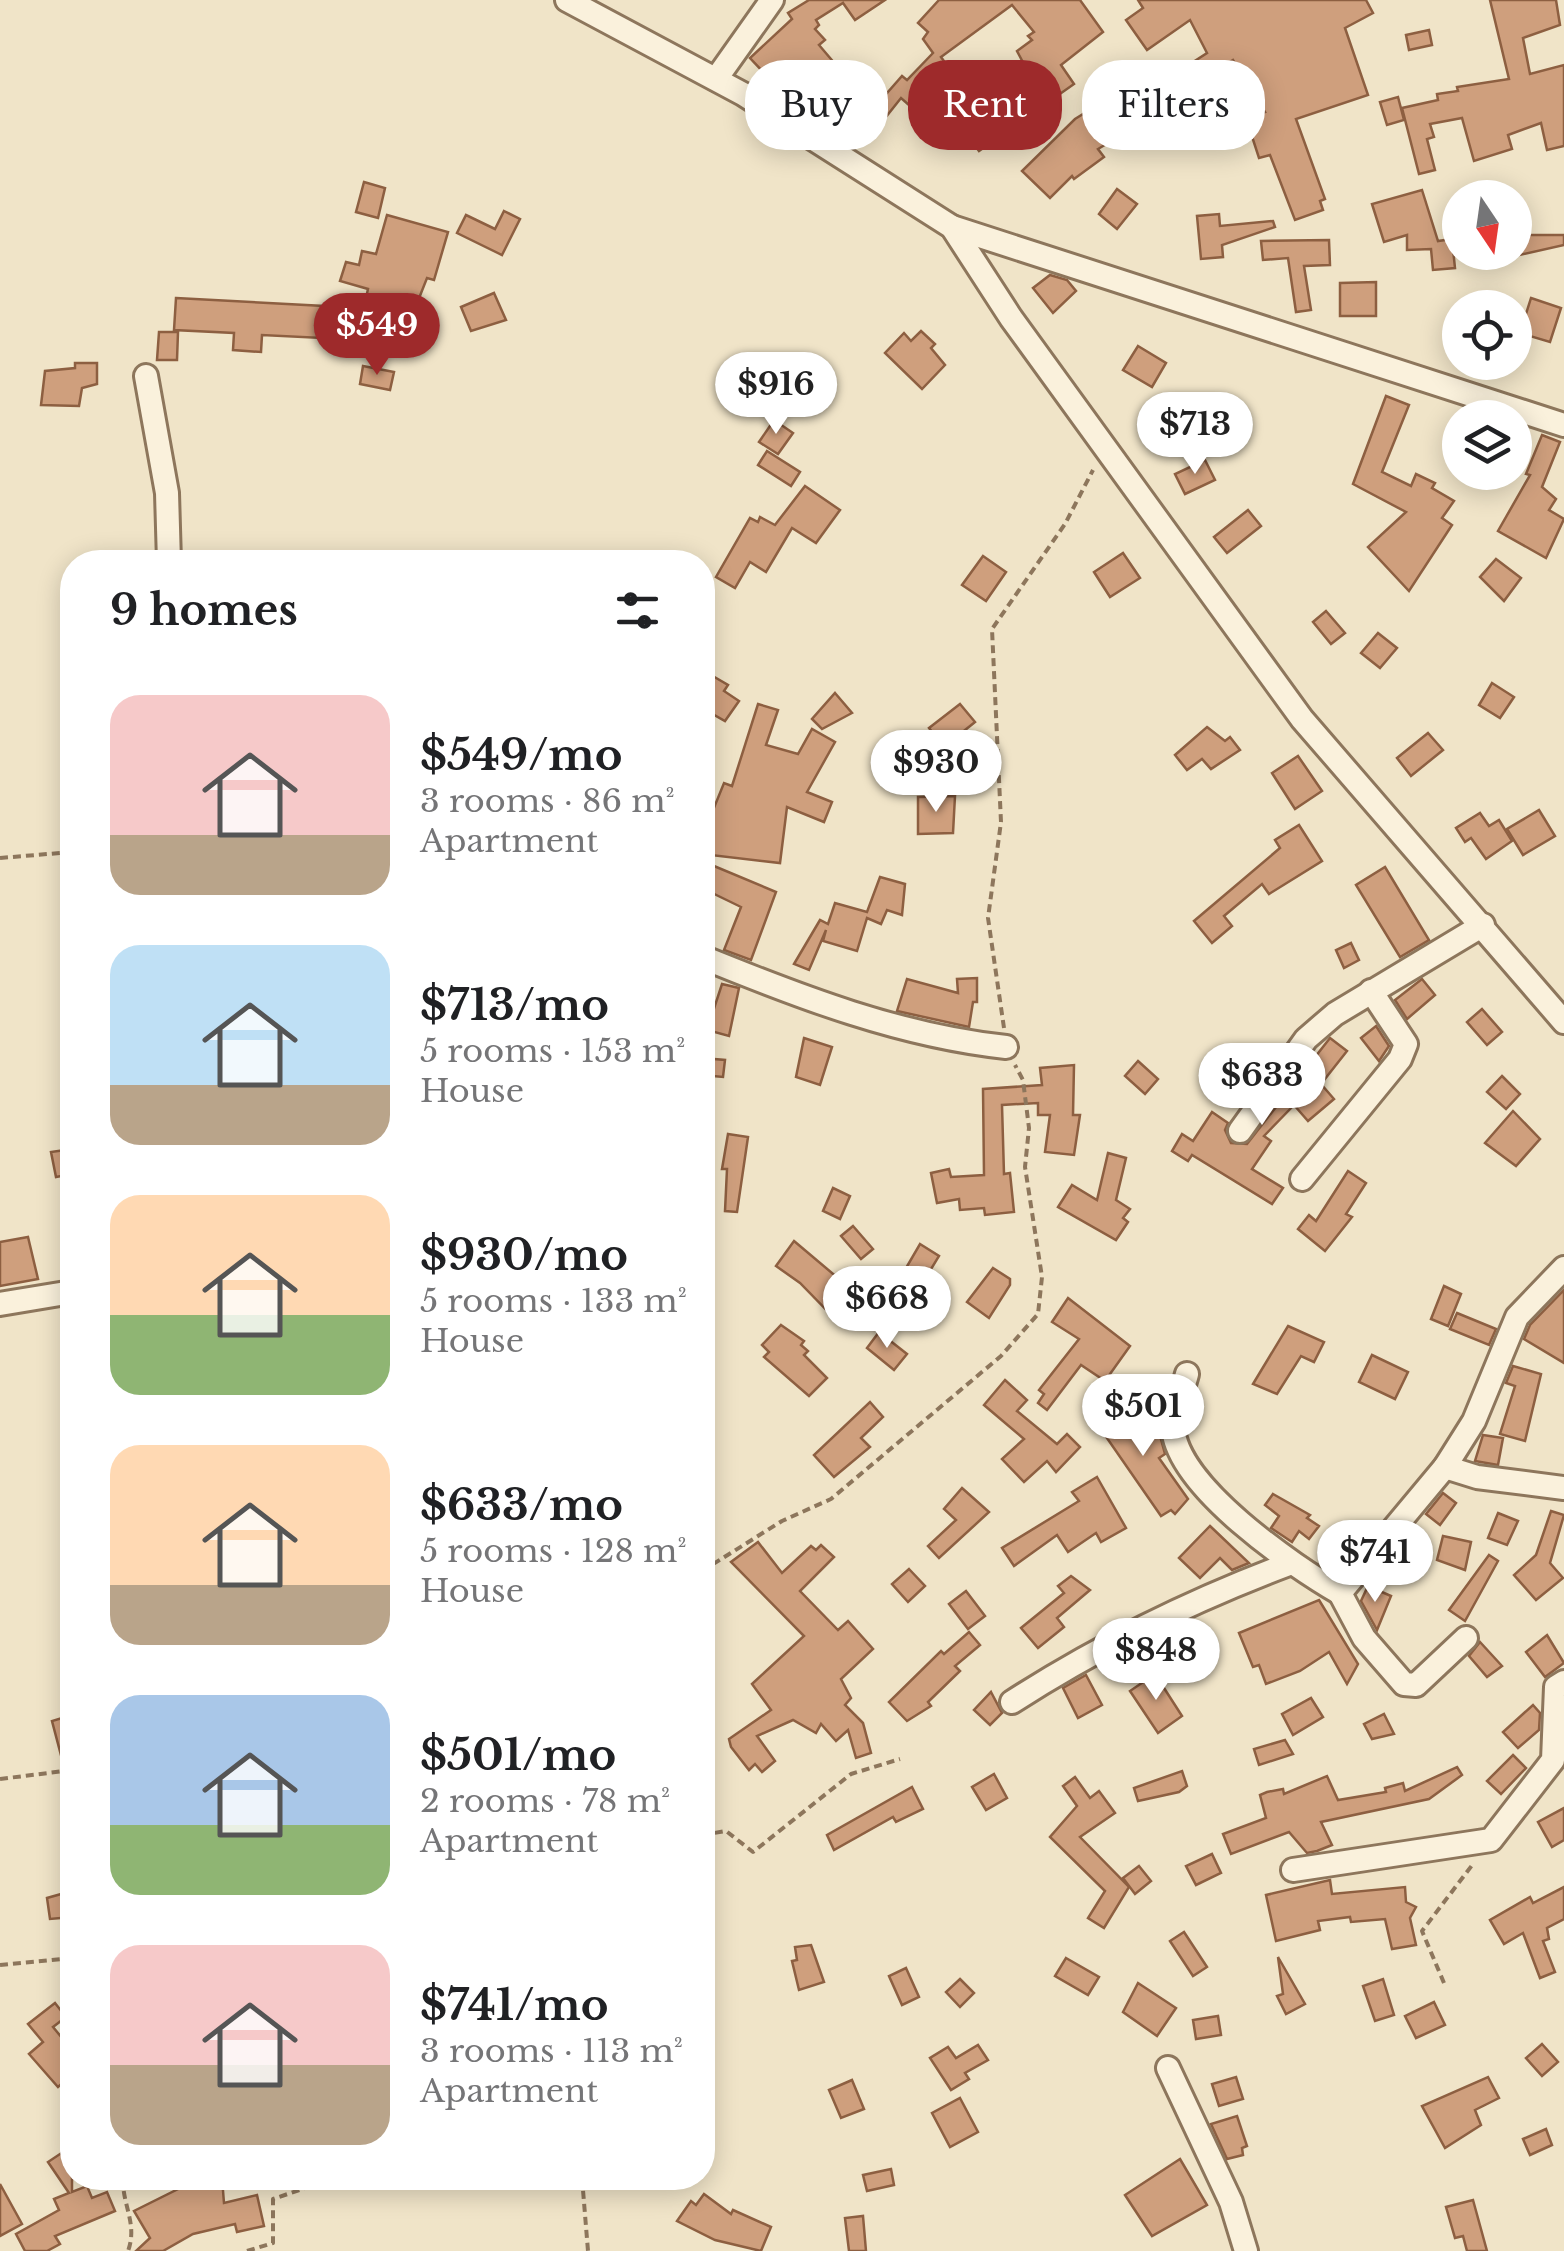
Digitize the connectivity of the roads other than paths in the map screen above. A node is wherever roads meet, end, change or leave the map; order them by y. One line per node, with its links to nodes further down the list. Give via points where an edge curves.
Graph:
1 (567, 0): 3 (street)
2 (772, 0): 3 (street)
3 (716, 79): 4 (street)
4 (952, 227): 6 (street); 8 (street, via 1302,718)
5 (146, 376): 7 (street, via 167,493)
6 (1564, 426)
7 (169, 550)
8 (1483, 925): 10 (street); 11 (street)
9 (715, 963): 12 (street, via 866,1018 947,1041)
10 (1371, 990): 13 (street, via 1306,1039); 14 (street, via 1406,1044)
11 (1564, 1022)
12 (1006, 1047)
13 (1240, 1131)
14 (1302, 1179)
15 (1564, 1268): 19 (street, via 1517,1317 1474,1422)
16 (60, 1294): 17 (street)
17 (0, 1304)
18 (1187, 1374): 21 (street, via 1173,1426 1182,1453 1229,1515)
19 (1444, 1467): 20 (street); 22 (street)
20 (1564, 1488)
21 (1290, 1564): 22 (street); 25 (street, via 1186,1606)
22 (1340, 1593): 23 (street, via 1364,1638 1404,1684 1416,1685)
23 (1466, 1638)
24 (1564, 1682): 26 (street, via 1554,1701 1553,1760 1491,1840)
25 (1012, 1702)
26 (1293, 1870)
27 (1168, 2068): 28 (street, via 1231,2202)
28 (1246, 2251)

